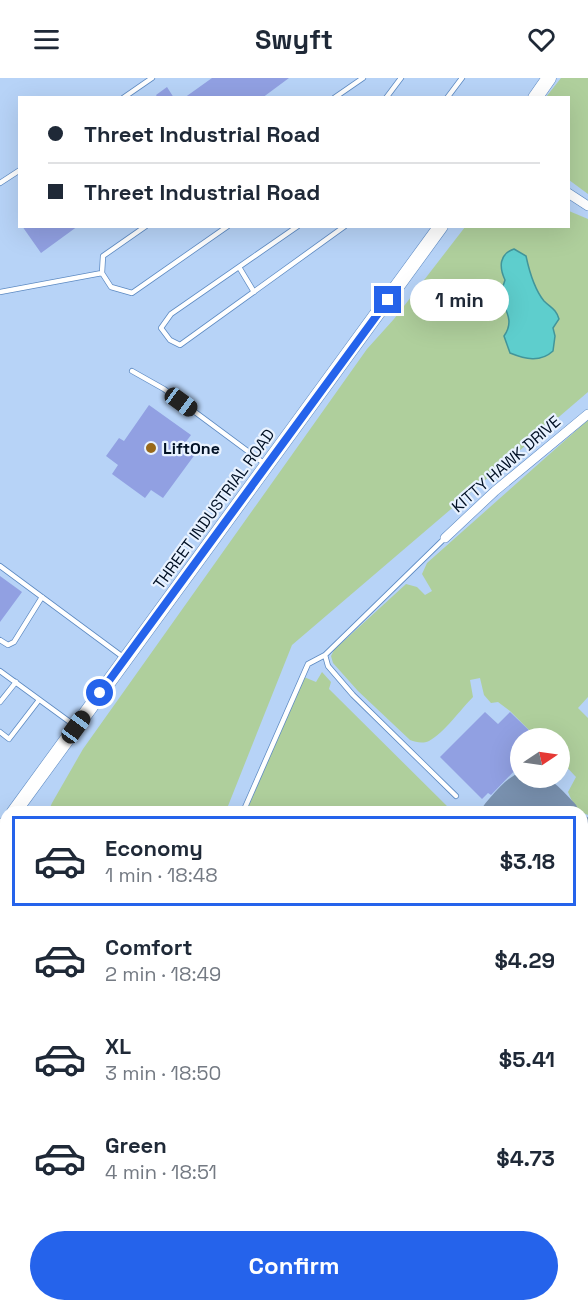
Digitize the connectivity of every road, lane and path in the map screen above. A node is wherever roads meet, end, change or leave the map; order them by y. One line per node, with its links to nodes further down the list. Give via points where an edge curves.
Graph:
1 (152, 78): 6 (lane)
2 (363, 78): 7 (lane)
3 (401, 78): 8 (lane)
4 (462, 78): 9 (lane)
5 (549, 78): 10 (street)
6 (126, 96)
7 (337, 96)
8 (388, 96)
9 (448, 96)
10 (536, 96)
11 (18, 171): 12 (lane)
12 (0, 183)
13 (570, 195): 14 (street)
14 (588, 206)
15 (143, 228): 21 (lane, via 103,256)
16 (225, 228): 21 (lane, via 132,293 111,287)
17 (295, 228): 20 (lane)
18 (342, 228): 23 (lane)
19 (440, 228): 26 (street, THREET INDUSTRIAL ROAD)
20 (239, 267): 23 (lane); 23 (lane, via 171,314 161,328 180,345)
21 (102, 273): 22 (lane)
22 (0, 292)
23 (254, 292)
24 (132, 371): 26 (lane, via 164,389)
25 (588, 414): 27 (street, KITTY HAWK DRIVE)
26 (267, 465): 32 (street, THREET INDUSTRIAL ROAD)
27 (445, 538): 31 (lane)
28 (0, 566): 29 (lane)
29 (42, 597): 30 (lane, via 14,642 8,645); 32 (lane)
30 (0, 640)
31 (325, 655): 39 (lane, via 328,666 353,694); 41 (lane, via 308,663)
32 (125, 659): 37 (street, THREET INDUSTRIAL ROAD)
33 (0, 671): 34 (lane)
34 (16, 682): 35 (lane); 36 (lane)
35 (39, 700): 37 (lane); 38 (lane, via 9,739)
36 (0, 702)
37 (76, 727): 40 (street, THREET INDUSTRIAL ROAD)
38 (0, 732)
39 (456, 796)
40 (18, 806)
41 (246, 806)

